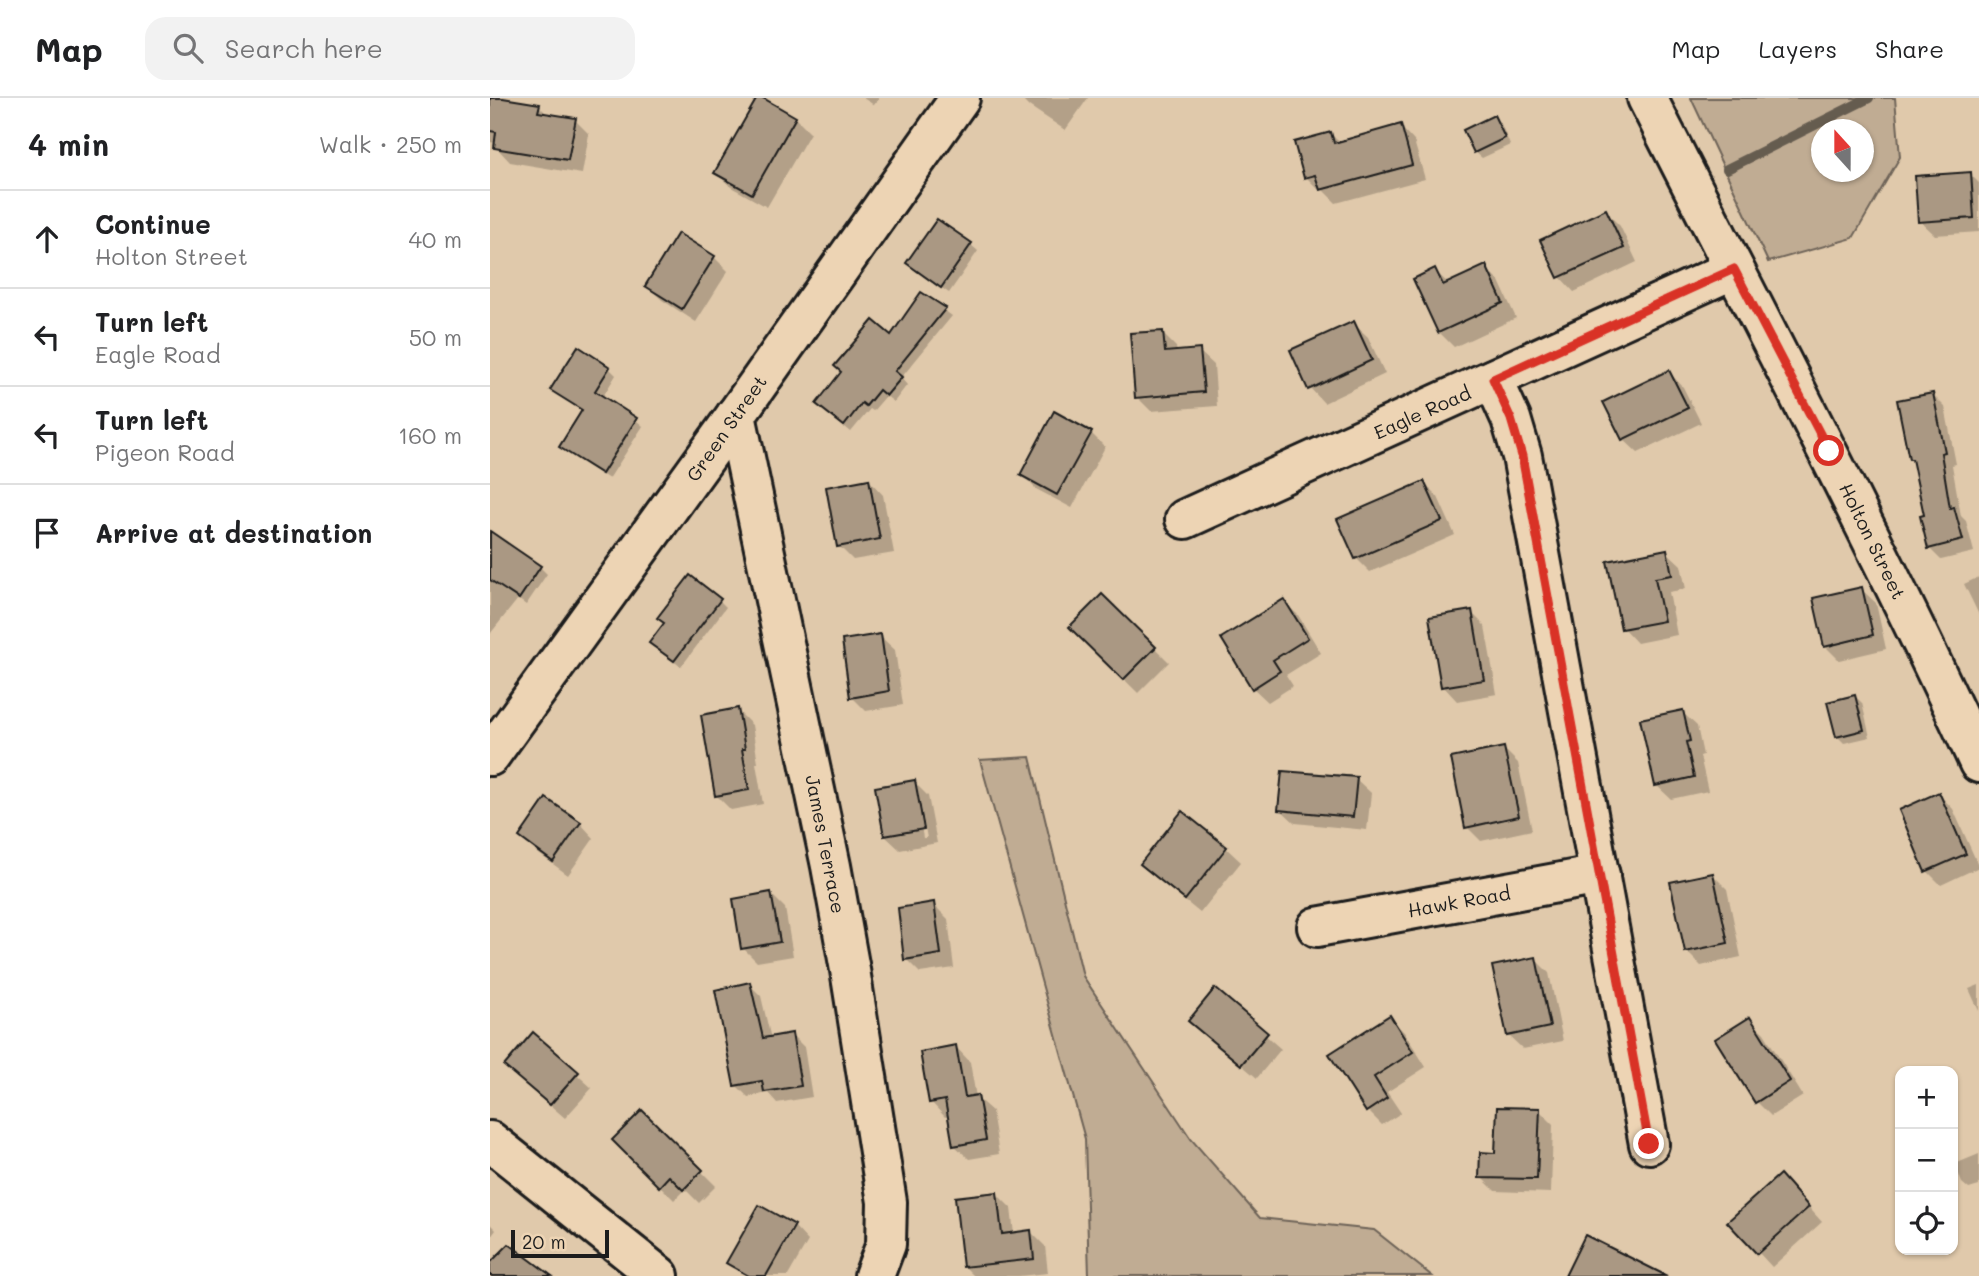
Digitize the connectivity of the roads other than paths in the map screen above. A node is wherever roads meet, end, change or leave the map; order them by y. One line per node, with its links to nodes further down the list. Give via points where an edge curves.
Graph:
1 (960, 98): 5 (street, Green Street)
2 (1647, 98): 3 (street, Holton Street)
3 (1734, 269): 4 (street, Eagle Road); 8 (street, Holton Street, via 1920,635)
4 (1493, 379): 6 (street, Eagle Road); 9 (street, via 1522,456)
5 (736, 415): 7 (street, Green Street); 14 (street, James Terrace, via 850,970 887,1202 886,1244)
6 (1185, 519)
7 (490, 757)
8 (1979, 763)
9 (1600, 875): 10 (street, Hawk Road); 12 (street)
10 (1317, 927)
11 (490, 1141): 13 (street)
12 (1649, 1144)
13 (659, 1276)
14 (874, 1276)

